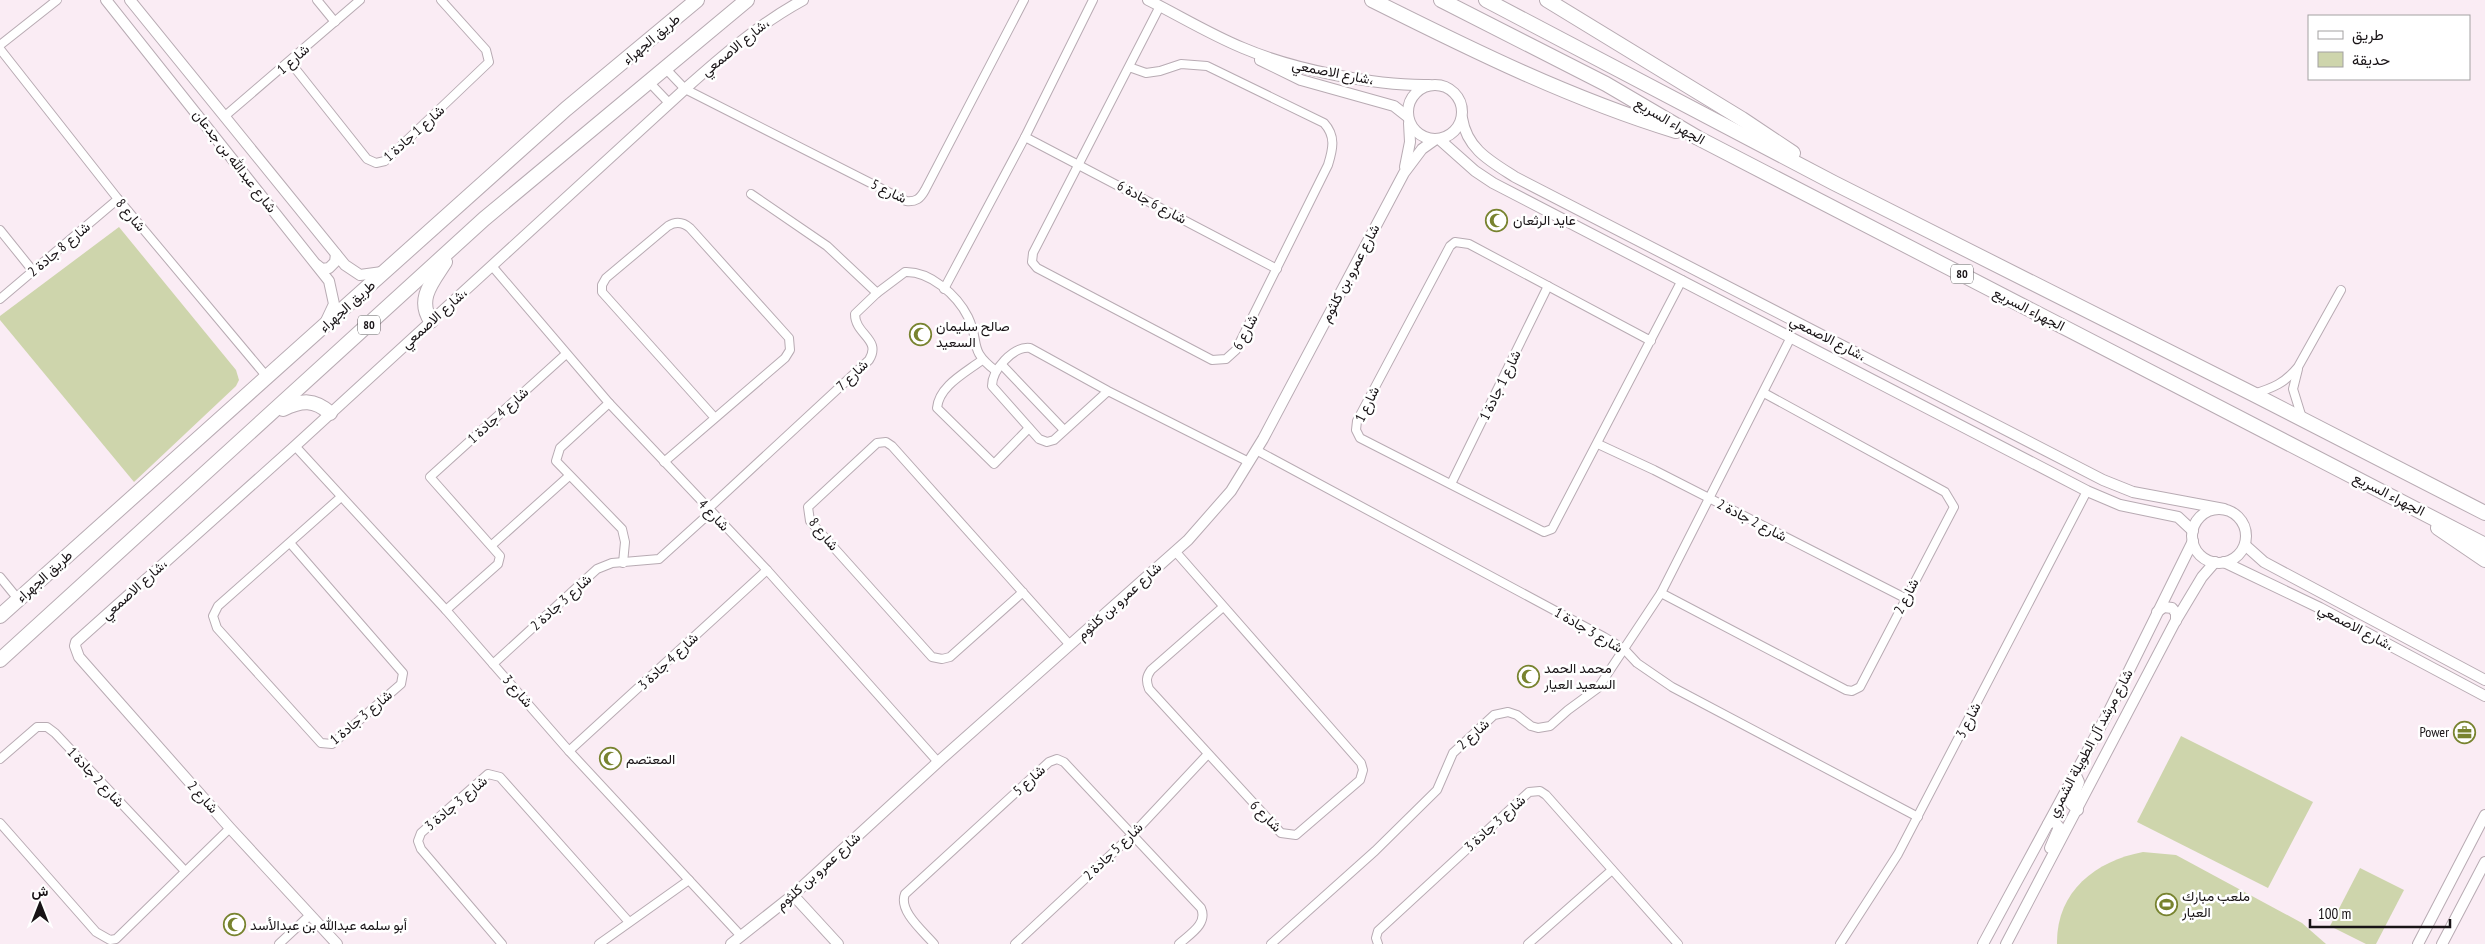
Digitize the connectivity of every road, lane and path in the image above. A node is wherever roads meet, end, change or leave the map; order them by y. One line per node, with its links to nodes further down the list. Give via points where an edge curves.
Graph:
1 (57, 0): 24 (street, شارع 8)
2 (106, 0): 22 (street, شارع عبدالله بن جدعان)
3 (130, 0): 21 (street, شارع عبدالله بن جدعان)
4 (317, 0): 20 (street)
5 (360, 0): 20 (street, شارع 1)
6 (441, 0): 27 (street, شارع 1 جادة 1, via 486,50 489,62 385,161 367,160)
7 (697, 0): 50 (highway, طريق الجهراء / 80, via 566,109)
8 (747, 0): 19 (highway, طريق الجهراء / 80)
9 (752, 0): 19 (highway)
10 (803, 0): 32 (street, شارع الاصمعي،, via 746,37)
11 (1024, 0): 32 (street, شارع 5, via 925,190 913,202)
12 (1093, 0): 37 (street)
13 (1148, 0): 18 (street, شارع الاصمعي،)
14 (1372, 0): 38 (highway, via 1624,115)
15 (1441, 0): 38 (highway, الجهراء السريع / 80, via 1606,84)
16 (1486, 0): 42 (highway, الجهراء السريع / 80)
17 (1547, 0): 42 (highway, via 1742,119)
18 (1160, 6): 25 (street, شارع الاصمعي،); 28 (street, شارع 6)
19 (729, 15): 29 (highway, طريق الجهراء / 80)
20 (335, 22): 27 (street, شارع 1)
21 (152, 26): 22 (street, via 147,37); 23 (street, شارع عبدالله بن جدعان)
22 (135, 35): 26 (street, شارع عبدالله بن جدعان)
23 (165, 42): 26 (street, via 152,43); 34 (street, شارع عبدالله بن جدعان)
24 (0, 47): 44 (street, شارع 8)
25 (1241, 47): 31 (street, شارع الاصمعي،, via 1287,64 1334,74 1404,85); 35 (street, شارع الاصمعي،, via 1301,80 1394,106)
26 (150, 53): 48 (street, شارع عبدالله بن جدعان)
27 (290, 62): 34 (street, شارع 1)
28 (1129, 66): 40 (street, شارع 6); 51 (street, شارع 6, via 1146,73 1181,64 1207,66 1324,122 1332,130 1328,165)
29 (665, 68): 30 (highway, طريق الجهراء / 80); 32 (street)
30 (649, 82): 33 (street); 46 (highway, طريق الجهراء / 80)
31 (1429, 85): 35 (street, via 1421,88 1410,100); 36 (street, via 1447,87 1454,92 1462,108)
32 (684, 89): 33 (street, شارع الاصمعي،)
33 (670, 103): 49 (street, شارع الاصمعي،)
34 (225, 116): 47 (street, شارع عبدالله بن جدعان)
35 (1408, 118): 39 (street, via 1419,134); 41 (street, شارع عمرو بن كلثوم, via 1410,142)
36 (1462, 118): 39 (street, via 1449,135); 89 (street, شارع الاصمعي،, via 1465,133 1475,149 1515,177 2103,480 2133,492)
37 (1025, 137): 40 (street, شارع 6 جادة 6); 55 (street)
38 (1698, 138): 87 (highway, الجهراء السريع / 80)
39 (1438, 139): 41 (street, شارع عمرو بن كلثوم, via 1422,149); 53 (street, شارع الاصمعي،, via 1493,184)
40 (1078, 163): 51 (street, شارع 6 جادة 6); 51 (street, شارع 6, via 1033,253 1032,262 1037,268 1217,360 1226,359 1236,350)
41 (1404, 173): 80 (street, شارع عمرو بن كلثوم)
42 (1834, 183): 70 (highway, الجهراء السريع / 80)
43 (752, 194): 57 (street, via 827,246)
44 (118, 199): 52 (street, شارع 8 جادة 2); 67 (street, شارع 8)
45 (0, 230): 52 (street)
46 (456, 245): 59 (highway, via 424,301); 73 (highway, طريق الجهراء / 80)
47 (336, 254): 48 (street, via 335,262 329,268 322,269); 50 (street, شارع عبدالله بن جدعان, via 360,275 380,274)
48 (317, 265): 60 (street, شارع عبدالله بن جدعان, via 329,281 334,304)
49 (492, 266): 59 (street, شارع الاصمعي،); 63 (street, شارع 4)
50 (389, 268): 60 (highway, طريق الجهراء / 80)
51 (1277, 269)
52 (33, 271): 58 (street, شارع 8 جادة 2)
53 (1682, 280): 61 (street, شارع الاصمعي،); 62 (street, شارع 1)
54 (1548, 286): 62 (street, شارع 1); 84 (street, شارع 1 جادة 1); 84 (street, شارع 1, via 1469,244 1454,242 1357,421 1356,430 1360,438)
55 (944, 289): 57 (street, شارع 7, via 931,277 905,272); 64 (street, شارع 7, via 969,318 975,346)
56 (2341, 290): 65 (street)
57 (877, 293): 90 (street, شارع 7, via 855,314 858,327 874,348 869,360)
58 (0, 299)
59 (431, 321): 72 (street, شارع الاصمعي،)
60 (321, 329): 67 (highway, طريق الجهراء / 80)
61 (1791, 337): 69 (street, شارع 2); 85 (street, شارع الاصمعي،)
62 (1651, 341): 78 (street, شارع 1)
63 (566, 354): 71 (street, شارع 4); 95 (street, شارع 4 جادة 1, via 430,477)
64 (982, 360): 66 (street); 76 (street, via 942,392 938,408 994,464)
65 (2298, 367): 70 (street, via 2284,383); 75 (street, via 2293,389)
66 (999, 368): 68 (street, via 1018,350 1030,348); 76 (street, via 992,386); 77 (street)
67 (266, 378): 106 (highway, طريق الجهراء / 80)
68 (1108, 391): 77 (street); 82 (street)
69 (1764, 393): 88 (street, شارع 2); 105 (street, شارع 2, via 1945,492 1950,498 1954,507)
70 (2253, 394): 75 (highway, الجهراء السريع / 80)
71 (608, 403): 81 (street, شارع 4); 83 (street, via 557,453 556,461)
72 (330, 413): 73 (highway, via 321,405 306,401); 79 (street, شارع الاصمعي،)
73 (271, 415): 115 (highway, طريق الجهراء / 80)
74 (715, 418): 74 (street, via 785,358 790,342 690,228 684,223 676,223 668,226 606,278 602,292); 81 (street)
75 (2303, 419): 91 (highway, الجهراء السريع / 80)
76 (1029, 428): 77 (street, via 1039,439 1047,442)
77 (1064, 430)
78 (1598, 444): 84 (street, شارع 1, via 1555,526 1549,531 1544,532); 88 (street, شارع 2 جادة 2)
79 (295, 446): 86 (street, شارع 3); 113 (street, شارع الاصمعي،, via 79,638)
80 (1256, 450): 82 (street, شارع عمرو بن كلثوم); 114 (street, شارع 3 جادة 1)
81 (664, 462): 90 (street, شارع 4)
82 (1249, 462): 97 (street, شارع عمرو بن كلثوم, via 1231,490)
83 (569, 476): 95 (street); 100 (street, via 622,529 626,542)
84 (1451, 484)
85 (2088, 490): 92 (street, شارع الاصمعي،, via 2120,505 2178,517); 126 (street, شارع 3)
86 (341, 497): 93 (street, شارع 3 جادة 1); 108 (street, شارع 3)
87 (2394, 497): 94 (highway, الجهراء السريع / 80); 98 (highway)
88 (1710, 499): 104 (street, شارع 2); 105 (street, شارع 2 جادة 2)
89 (2224, 509): 92 (street, via 2201,516); 96 (street, via 2238,516 2243,523)
90 (709, 510): 100 (street, شارع 3 جادة 2, via 659,559); 101 (street, شارع 4)
91 (2485, 513)
92 (2193, 536): 99 (street, via 2200,555); 109 (street, شارع مرشد آل الطويلة الشمري)
93 (290, 542): 93 (street, شارع 3 جادة 1, via 218,606 213,616 217,628 321,744 332,744 401,684 403,673)
94 (2485, 544)
95 (492, 545): 108 (street, via 499,553 498,564)
96 (2245, 545): 99 (street, via 2240,553); 117 (street, شارع الاصمعي،, via 2264,562)
97 (1175, 551): 107 (street, شارع 6); 112 (street, شارع عمرو بن كلثوم)
98 (2485, 560)
99 (2220, 562): 111 (street, شارع مرشد آل الطويلة الشمري, via 2202,577); 118 (street, شارع الاصمعي،, via 2312,604)
100 (623, 563): 116 (street, شارع 3 جادة 2, via 597,569)
101 (766, 570): 119 (street, شارع 4 جادة 3); 122 (street, شارع 4)
102 (0, 577): 106 (street)
103 (1023, 592): 103 (street, شارع 8, via 886,442 877,443 808,507 810,522 932,657 942,659 950,656); 112 (street, شارع 8)
104 (1662, 593): 105 (street, شارع 2, via 1852,691 1860,687); 114 (street, شارع 2)
105 (1905, 598)
106 (18, 599): 110 (highway, طريق الجهراء / 80)
107 (1223, 607): 120 (street, شارع 6, via 1151,670 1147,679 1149,689); 120 (street, شارع 6, via 1361,762 1363,770 1360,780 1300,834 1288,836 1281,833)
108 (446, 610): 116 (street, شارع 3)
109 (2157, 612): 111 (street, via 2164,607 2172,608); 123 (street, شارع مرشد آل الطويلة الشمري)
110 (0, 616)
111 (2176, 622): 124 (street, شارع مرشد آل الطويلة الشمري)
112 (1070, 645): 122 (street, شارع عمرو بن كلثوم)
113 (75, 646): 129 (street, شارع 2, via 79,658)
114 (1624, 649): 126 (street, شارع 3 جادة 1, via 1637,663 1672,686); 149 (street, شارع 2, via 1598,688 1550,726 1531,726 1508,712 1494,715 1453,753 1438,790)
115 (0, 660)
116 (493, 664): 119 (street, شارع 3)
117 (2485, 680)
118 (2485, 696)
119 (569, 751): 135 (street, شارع 3)
120 (1207, 755): 130 (street, شارع 5 جادة 2)
121 (0, 759): 134 (street, شارع 2 جادة 1, via 36,727 47,727)
122 (938, 762): 136 (street, شارع عمرو بن كلثوم)
123 (2075, 773): 124 (street, via 2080,782 2070,804); 128 (street, شارع مرشد آل الطويلة الشمري)
124 (2078, 810): 131 (street, شارع مرشد آل الطويلة الشمري)
125 (2485, 815): 156 (street)
126 (1918, 817): 153 (street, شارع 3)
127 (0, 823): 134 (street, via 105,939 116,939)
128 (2048, 824): 131 (street, via 2054,821 2059,827 2049,852); 154 (street, شارع مرشد آل الطويلة الشمري)
129 (230, 828): 134 (street); 137 (street, شارع 2)
130 (1132, 835): 146 (street, شارع 5, via 1064,762 1057,759 1049,762 905,894 905,909); 147 (street, شارع 5 جادة 2); 148 (street, شارع 5, via 1203,911 1201,924)
131 (2050, 861): 155 (street, شارع مرشد آل الطويلة الشمري)
132 (2485, 862): 157 (street)
133 (1612, 870): 150 (street, شارع 3 جادة 3, via 1546,795 1540,791 1529,792 1378,930); 151 (street); 152 (street, شارع 3 جادة 3)
134 (184, 871)
135 (689, 880): 138 (street); 139 (street, شارع 3)
136 (793, 895): 139 (street, شارع عمرو بن كلثوم); 145 (street)
137 (310, 915): 140 (street); 141 (street, شارع 2)
138 (629, 922): 142 (street, شارع 3 جادة 3, via 500,777 488,774 421,833 418,841 421,850); 143 (street)
139 (742, 936): 144 (street, شارع عمرو بن كلثوم)
140 (279, 944)
141 (337, 944)
142 (502, 944)
143 (599, 944)
144 (730, 944)
145 (838, 944)
146 (934, 944)
147 (1016, 944)
148 (1179, 944)
149 (1271, 944)
150 (1378, 944)
151 (1528, 944)
152 (1678, 944)
153 (1840, 944)
154 (1983, 944)
155 (2006, 944)
156 (2418, 944)
157 (2442, 944)

